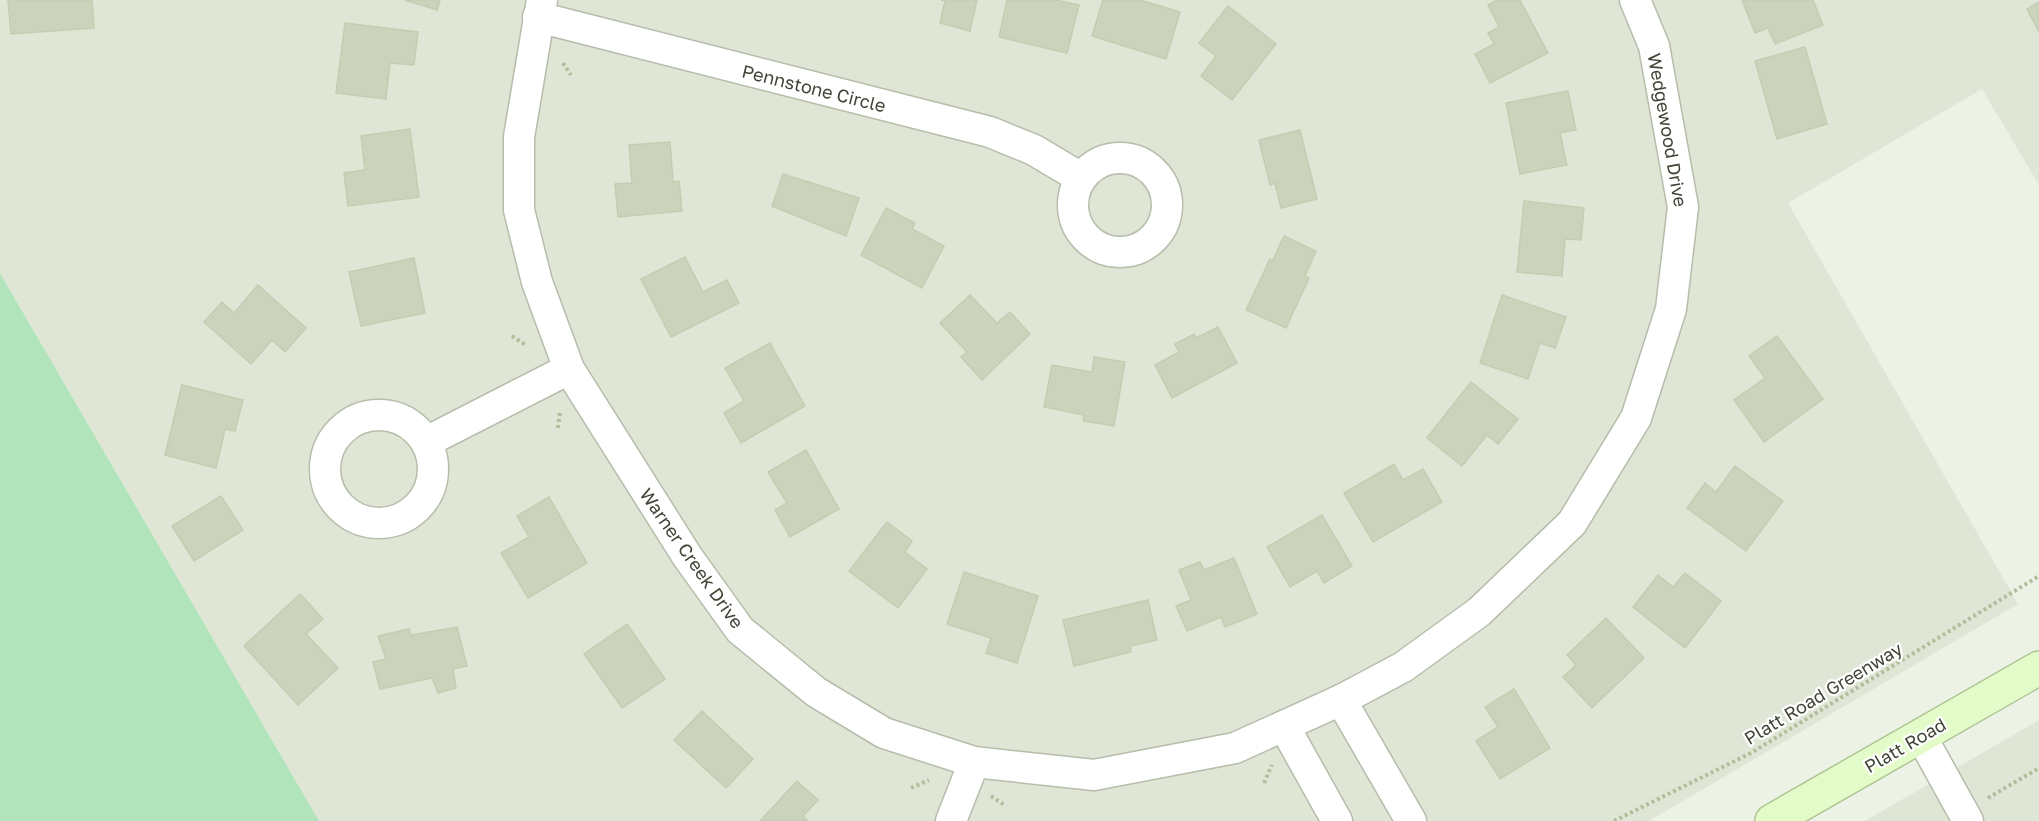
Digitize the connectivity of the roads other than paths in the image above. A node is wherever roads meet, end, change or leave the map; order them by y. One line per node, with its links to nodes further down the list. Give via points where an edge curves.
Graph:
1 (1635, 0): 7 (street, Wedgewood Drive, via 1654,46 1683,207 1671,309 1636,418 1572,523 1479,612 1403,667)
2 (540, 9): 3 (street, Pennstone Circle, via 990,132 1034,150); 4 (street, Warner Creek Drive, via 519,137 519,210 537,282)
3 (1081, 178)
4 (569, 369): 5 (street); 10 (street, Warner Creek Drive, via 687,556 740,630 816,692 884,733)
5 (426, 442)
6 (2039, 668): 9 (main road, Platt Road)
7 (1341, 700): 8 (street, Warner Creek Drive); 14 (street)
8 (1284, 726): 10 (street, Warner Creek Drive, via 1235,748 1094,775); 13 (street)
9 (1921, 736): 11 (street); 15 (main road, Platt Road)
10 (974, 762): 12 (street)
11 (1965, 817)
12 (951, 821)
13 (1337, 821)
14 (1411, 821)
15 (1772, 821)

